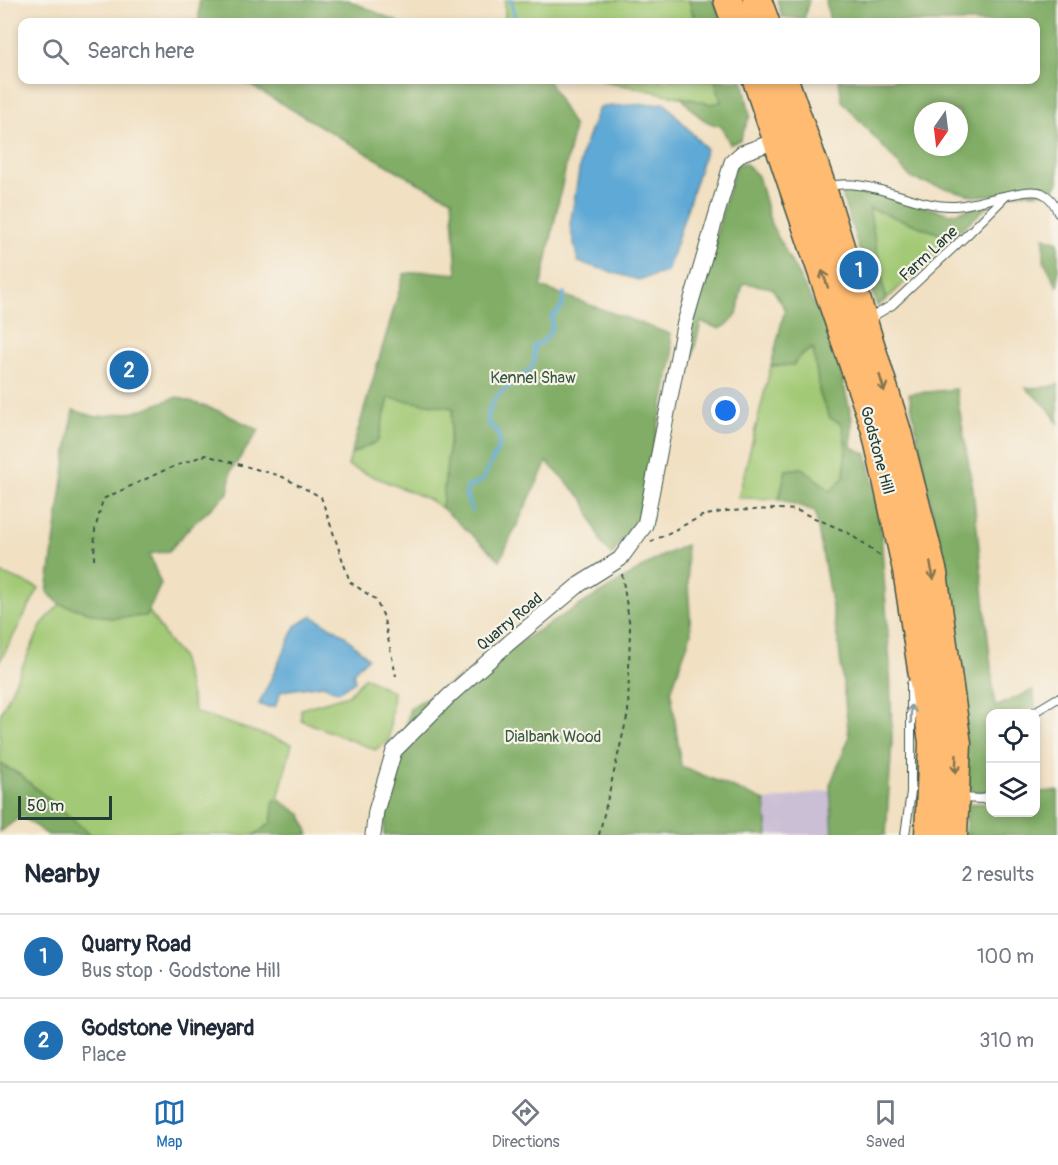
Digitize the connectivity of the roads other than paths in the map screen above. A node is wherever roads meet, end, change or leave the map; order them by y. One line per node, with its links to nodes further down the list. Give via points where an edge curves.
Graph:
1 (728, 0): 3 (highway)
2 (757, 0): 4 (highway)
3 (735, 18)
4 (764, 18)
5 (759, 84): 7 (highway, Godstone Hill)
6 (784, 84): 7 (highway, Godstone Hill)
7 (790, 134): 8 (highway, Godstone Hill); 12 (highway, Godstone Hill, one-way to 7, via 876,430); 19 (street, Quarry Road, via 742,153 732,162 684,326 645,525 620,559 580,584 510,642 394,751)
8 (822, 188): 9 (lane, via 854,184 952,207); 11 (highway, Godstone Hill)
9 (1006, 195): 10 (lane, via 1039,191 1049,197); 11 (lane, Farm Lane)
10 (1058, 213)
11 (864, 327): 17 (highway, Godstone Hill, one-way to 17, via 897,432 933,573 957,744)
12 (917, 630): 13 (lane); 21 (highway, Godstone Hill, via 933,742)
13 (912, 667)
14 (912, 677): 20 (lane, one-way to 14, via 911,792)
15 (1058, 698): 16 (lane)
16 (1039, 709)
17 (954, 797): 18 (lane); 22 (highway, Godstone Hill)
18 (986, 797)
19 (373, 835)
20 (905, 835)
21 (929, 835)
22 (953, 835)

